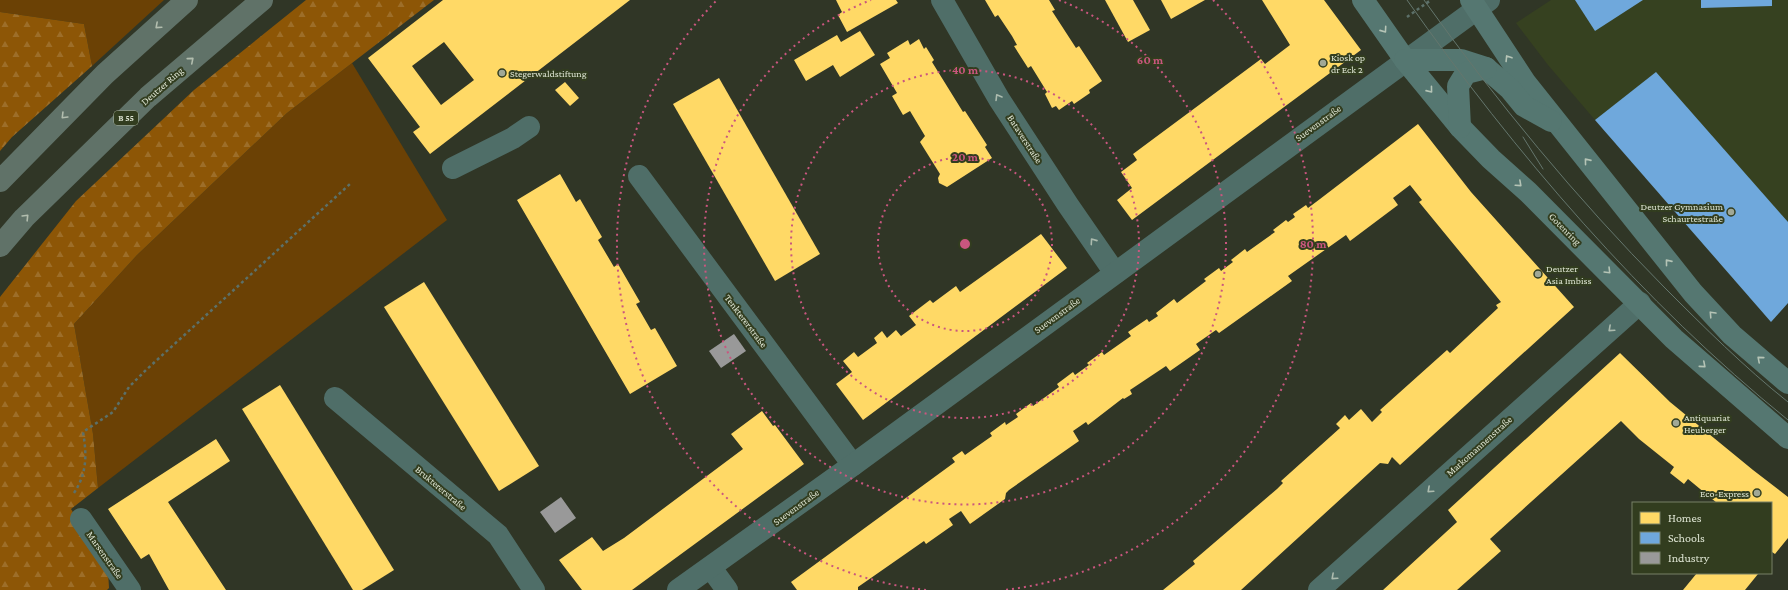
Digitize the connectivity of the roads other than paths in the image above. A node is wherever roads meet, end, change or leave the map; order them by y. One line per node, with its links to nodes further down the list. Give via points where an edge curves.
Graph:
1 (187, 0): 13 (highway, one-way to 13, via 105,74)
2 (262, 0): 14 (highway, Deutzer Ring / B 55, one-way to 2, via 24,218 148,97)
3 (942, 0): 15 (street, Bataverstraße, one-way to 3, via 999,99)
4 (1363, 0): 6 (main road, Gotenring, one-way to 6)
5 (1479, 3): 6 (street, Suevenstraße, via 1436,40); 8 (main road, one-way to 5, via 1512,65)
6 (1405, 60): 7 (main road, via 1461,60); 10 (main road, Gotenring, one-way to 10); 15 (street, Suevenstraße)
7 (1486, 68): 8 (main road, via 1510,89 1524,106); 10 (main road, via 1466,73 1458,86)
8 (1557, 123): 17 (main road, one-way to 8, via 1732,335 1692,293)
9 (529, 127): 11 (street, via 513,138)
10 (1460, 127): 16 (main road, Gotenring, one-way to 16)
11 (453, 168)
12 (639, 176): 20 (street, Tenktererstraße)
13 (0, 181)
14 (0, 246)
15 (1115, 273): 20 (street, Suevenstraße)
16 (1640, 303): 19 (main road, Gotenring, one-way to 19, via 1674,339); 27 (street, Markomannenstraße, one-way to 27)
17 (1787, 378)
18 (335, 398): 24 (street, Bruktererstraße, via 498,535)
19 (1788, 438)
20 (854, 465): 22 (street, Suevenstraße)
21 (81, 520): 23 (street, Marsenstraße)
22 (711, 568): 25 (street, Suevenstraße); 26 (street)
23 (130, 590)
24 (534, 590)
25 (678, 590)
26 (727, 590)
27 (1319, 590)

